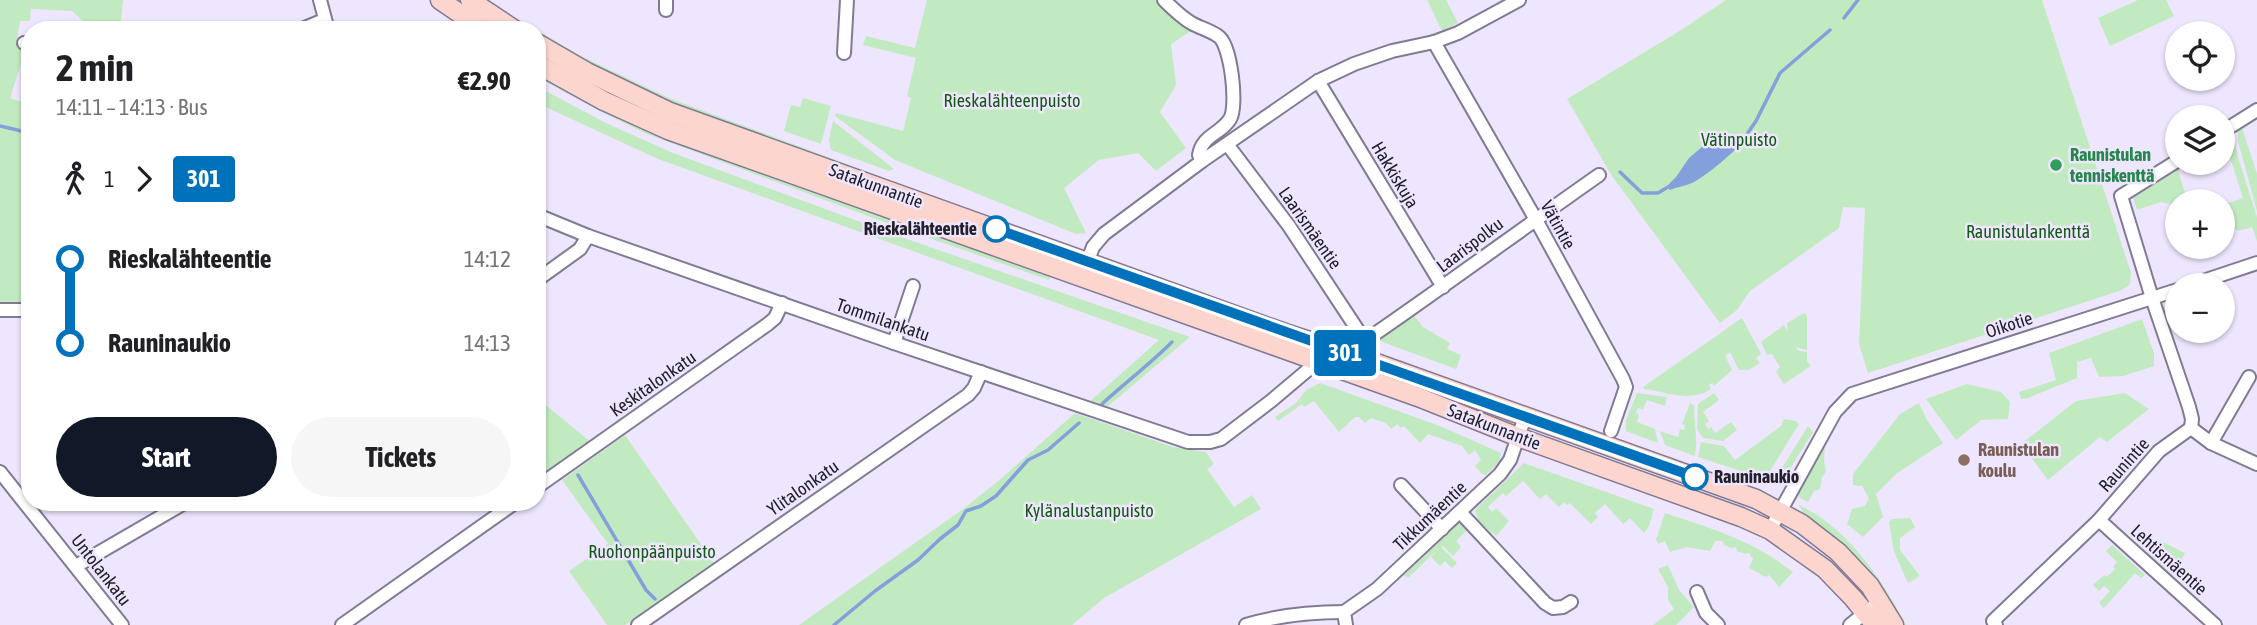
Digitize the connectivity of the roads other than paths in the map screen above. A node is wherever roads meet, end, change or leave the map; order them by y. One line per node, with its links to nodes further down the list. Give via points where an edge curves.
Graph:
1 (320, 0): 7 (street)
2 (440, 0): 8 (main road)
3 (470, 0): 9 (main road)
4 (848, 0): 12 (street)
5 (1164, 0): 18 (street, via 1190,22 1218,36 1227,51 1233,114 1204,141 1199,155)
6 (1519, 0): 10 (street)
7 (325, 21)
8 (471, 21)
9 (502, 21)
10 (1434, 42): 14 (street, via 1392,51); 21 (street, Vätintie)
11 (546, 48): 25 (main road, Satakunnantie, via 670,112)
12 (844, 53)
13 (546, 69): 25 (main road, Satakunnantie, via 667,130)
14 (1318, 81): 17 (street); 29 (street, Hakkiskuja)
15 (2257, 110): 16 (street)
16 (2235, 124)
17 (1227, 144): 18 (street); 35 (street, Laarismäentie, via 1289,226)
18 (1202, 161): 25 (street, via 1104,234)
19 (2165, 168): 31 (street, via 2121,196)
20 (1599, 175): 21 (street, Laarispolku)
21 (1535, 218): 29 (street, Laarispolku); 43 (street, Vätintie, via 1626,387)
22 (546, 219): 23 (street, Tommilankatu)
23 (588, 236): 27 (street, via 580,249); 32 (street, Tommilankatu)
24 (2257, 263): 26 (street)
25 (1084, 270): 37 (main road, Satakunnantie); 38 (main road, Satakunnantie)
26 (2227, 273)
27 (546, 274)
28 (914, 286): 36 (street)
29 (1443, 287): 35 (street, Laarispolku, via 1368,338)
30 (2165, 294): 31 (street, Oikotie)
31 (2152, 298): 42 (street, via 2189,407); 51 (street, Oikotie, via 1852,394 1835,412)
32 (782, 303): 36 (street, Tommilankatu); 48 (street, Keskitalonkatu, via 768,324)
33 (0, 310): 34 (street)
34 (21, 310)
35 (1361, 335)
36 (894, 342): 39 (street, Tommilankatu)
37 (1332, 349): 38 (street); 41 (main road, Satakunnantie)
38 (1318, 361): 39 (street, Tommilankatu, via 1221,439 1210,442 1188,442); 44 (main road, Satakunnantie)
39 (981, 372): 67 (street, Ylitalonkatu, via 968,395)
40 (2249, 377): 45 (street)
41 (1525, 417): 44 (street, Tikkumäentie); 51 (main road, Satakunnantie)
42 (2191, 428): 45 (street); 56 (street, Raunintie, via 2159,451)
43 (1611, 431)
44 (1518, 436): 55 (street, Tikkumäentie, via 1506,467); 58 (main road, Satakunnantie)
45 (2211, 443): 46 (street)
46 (2257, 464)
47 (0, 472): 50 (street, Untolankatu)
48 (546, 482)
49 (1401, 485): 57 (street)
50 (21, 498)
51 (1780, 510): 58 (street); 62 (main road, Satakunnantie, via 1812,530 1860,575)
52 (32, 511): 59 (street, Untolankatu)
53 (171, 511): 59 (street)
54 (503, 511): 66 (street)
55 (1460, 512): 57 (street, Tikkumäentie); 61 (street, via 1545,603 1553,608)
56 (2099, 520): 64 (street, Raunintie); 72 (street, Lehtismäentie)
57 (1442, 529): 63 (street, Tikkumäentie)
58 (1770, 530): 62 (main road, Satakunnantie, via 1825,569)
59 (76, 566): 65 (street, Untolankatu)
60 (1697, 592): 69 (street, via 1706,613)
61 (1571, 602)
62 (1873, 613): 70 (street); 71 (main road, Satakunnantie)
63 (1345, 619): 68 (street, via 1311,612)
64 (1992, 624)
65 (122, 625)
66 (342, 625)
67 (638, 625)
68 (1246, 625)
69 (1718, 625)
70 (1850, 625)
71 (1894, 625)
72 (2215, 625)

